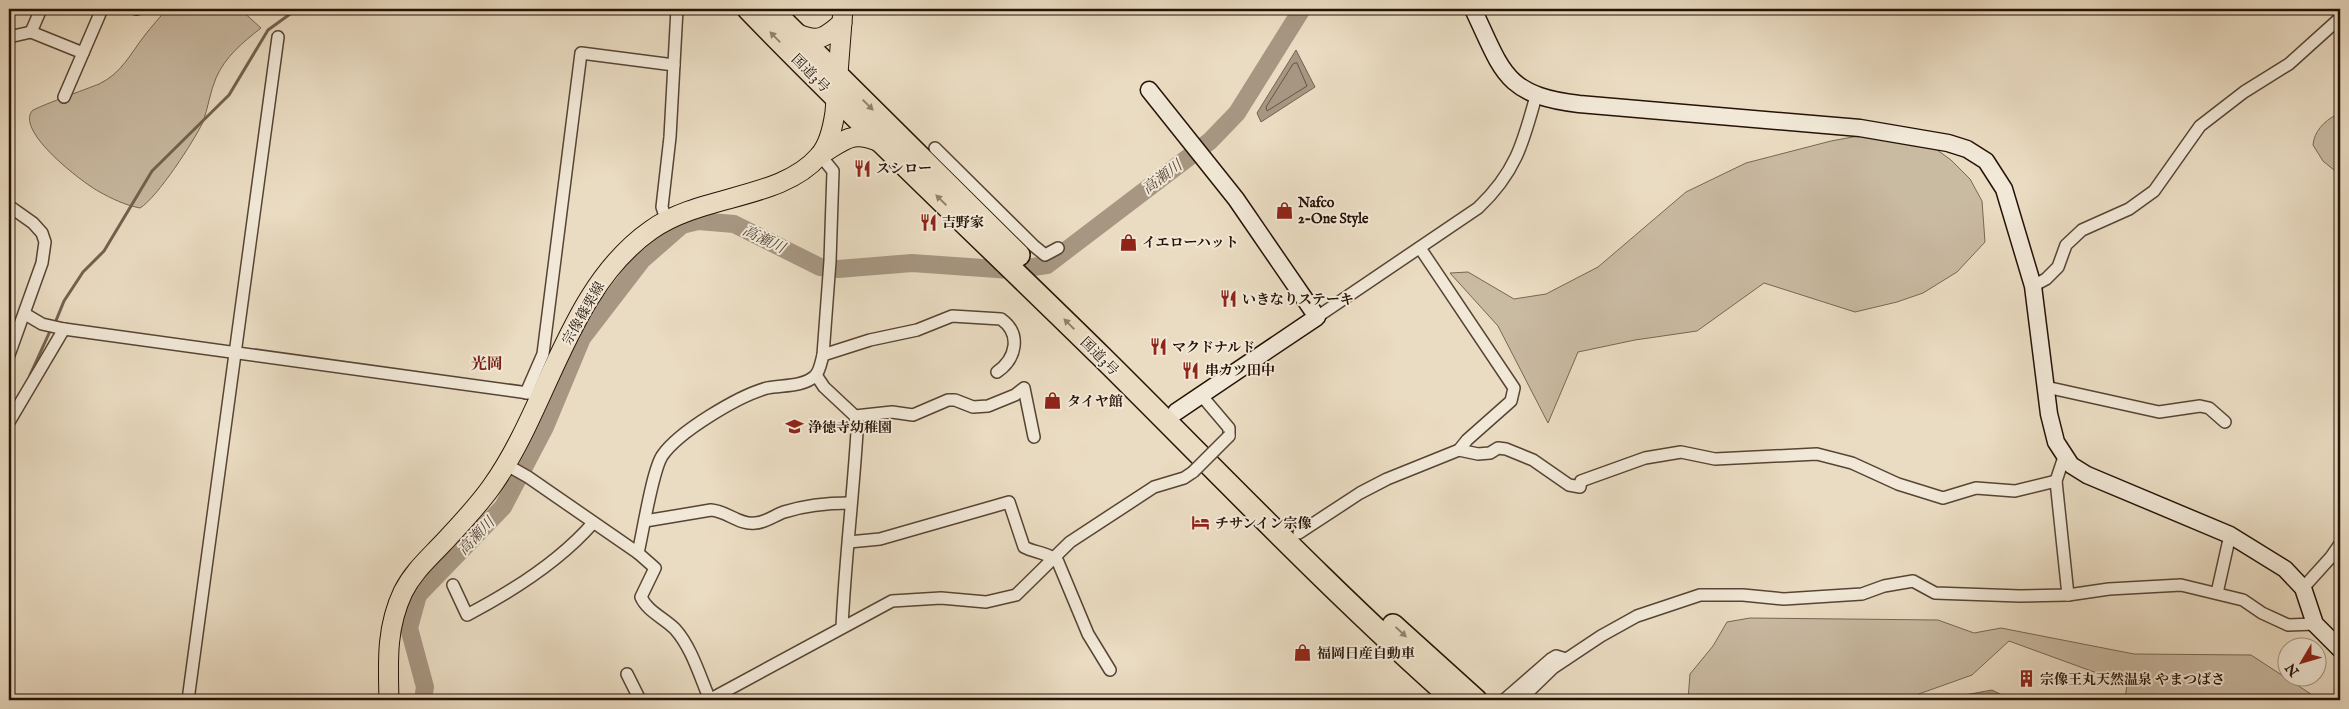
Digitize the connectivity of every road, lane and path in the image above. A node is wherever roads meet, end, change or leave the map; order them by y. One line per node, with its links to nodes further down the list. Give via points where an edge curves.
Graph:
1 (41, 9): 9 (street)
2 (102, 9): 13 (street)
3 (677, 9): 14 (street)
4 (748, 9): 19 (highway, 国道3号, one-way to 4)
5 (772, 9): 10 (highway, 国道3号)
6 (1474, 9): 17 (street, via 1506,73 1523,90)
7 (842, 16): 10 (main road, via 825,37 810,39); 15 (main road, 宗像篠栗線)
8 (2340, 18): 29 (street, via 2289,64 2244,92 2200,126 2154,191 2129,210 2082,230 2066,245 2058,267)
9 (31, 32): 11 (street); 13 (street)
10 (798, 34): 15 (highway, 国道3号)
11 (9, 37)
12 (278, 37): 33 (street)
13 (83, 53): 18 (street)
14 (674, 66): 24 (street, via 662,207); 39 (street, via 581,53 543,354)
15 (837, 74): 19 (main road, 宗像篠栗線); 27 (highway, 国道3号, one-way to 27)
16 (1149, 90): 31 (street, via 1236,199)
17 (1536, 96): 26 (street, via 1512,169 1478,208); 29 (street, via 1580,104 1860,128 1967,149 1986,162 2004,189)
18 (64, 97)
19 (836, 98): 20 (highway, 国道3号); 22 (main road, 宗像篠栗線, via 833,126)
20 (882, 143): 22 (main road, via 858,135); 27 (highway, 国道3号, one-way to 20)
21 (935, 148): 25 (street, via 1039,251 1045,255)
22 (820, 155): 24 (main road, 宗像篠栗線, via 784,182); 35 (street, via 833,171)
23 (9, 206): 30 (street, via 42,233 45,242 42,263)
24 (666, 219): 39 (main road, 宗像篠栗線, via 632,244 607,272)
25 (1058, 248)
26 (1420, 248): 31 (street); 46 (street, via 1514,388 1511,401)
27 (1010, 257): 28 (highway, 国道3号)
28 (1034, 280): 41 (highway, 国道3号); 73 (highway, 国道3号, one-way to 28, via 1367,619)
29 (2033, 286): 38 (street)
30 (25, 314): 32 (street, via 42,324); 34 (street)
31 (1317, 317): 40 (street)
32 (64, 329): 33 (street); 43 (street)
33 (235, 352): 39 (street); 69 (street)
34 (9, 355)
35 (823, 355): 36 (street, via 917,330 952,316 1001,319 1012,331 1015,343 1007,365); 37 (street)
36 (997, 372)
37 (816, 375): 42 (street); 51 (street, via 807,381 766,389 742,399 718,411 673,444 661,458)
38 (2046, 387): 44 (street, via 2159,412 2200,406 2209,408); 47 (street, via 2056,442)
39 (534, 394): 48 (main road, 宗像篠栗線)
40 (1201, 395): 41 (street); 58 (street, bridge, via 1229,428 1228,436 1193,472 1154,487 1070,542)
41 (1176, 412): 53 (highway, 国道3号)
42 (854, 416): 45 (street, via 892,412 913,415 948,400 973,407 988,406 1024,388); 50 (street, via 857,432)
43 (9, 422)
44 (2225, 422)
45 (1034, 437)
46 (1459, 450): 49 (street, via 1478,454 1506,449 1534,460 1568,485 1580,486 1581,481 1622,466 1681,452 1715,459 1818,454 1852,463 1898,484 1942,498 1976,488 2015,491); 53 (street, via 1387,479)
47 (2064, 457): 49 (street); 54 (street, via 2087,474)
48 (507, 465): 52 (street); 70 (main road, 宗像篠栗線, via 404,590 389,634)
49 (2056, 481): 62 (street)
50 (850, 503): 51 (street, via 824,503 784,512 758,523 740,520 722,510); 55 (street)
51 (646, 522): 57 (street)
52 (593, 523): 57 (street); 59 (street, via 578,540 530,578 468,615)
53 (1299, 533): 74 (highway, 国道3号, one-way to 74)
54 (2230, 535): 60 (street, via 2284,569); 61 (street)
55 (849, 542): 58 (street, via 880,539 1009,502 1024,547); 64 (street, via 844,572)
56 (2340, 544): 60 (street)
57 (638, 553): 72 (street, via 655,568 641,597 684,642)
58 (1053, 557): 64 (street, via 1016,595 1006,599 986,602 907,599 892,602); 67 (street, via 1088,634)
59 (453, 584)
60 (2302, 588): 63 (street)
61 (2217, 593): 62 (street, via 2169,584); 63 (street, via 2243,600 2288,626)
62 (2068, 595): 66 (street, via 1935,593 1913,581 1862,594 1784,599 1700,595 1637,616)
63 (2315, 624): 65 (street)
64 (842, 627): 72 (street)
65 (2340, 649)
66 (1566, 660): 75 (street, via 1556,656 1551,659); 76 (street)
67 (1110, 670)
68 (627, 674): 71 (street)
69 (188, 700)
70 (389, 700)
71 (640, 700)
72 (710, 700)
73 (1454, 700)
74 (1476, 700)
75 (1504, 700)
76 (1520, 700)

